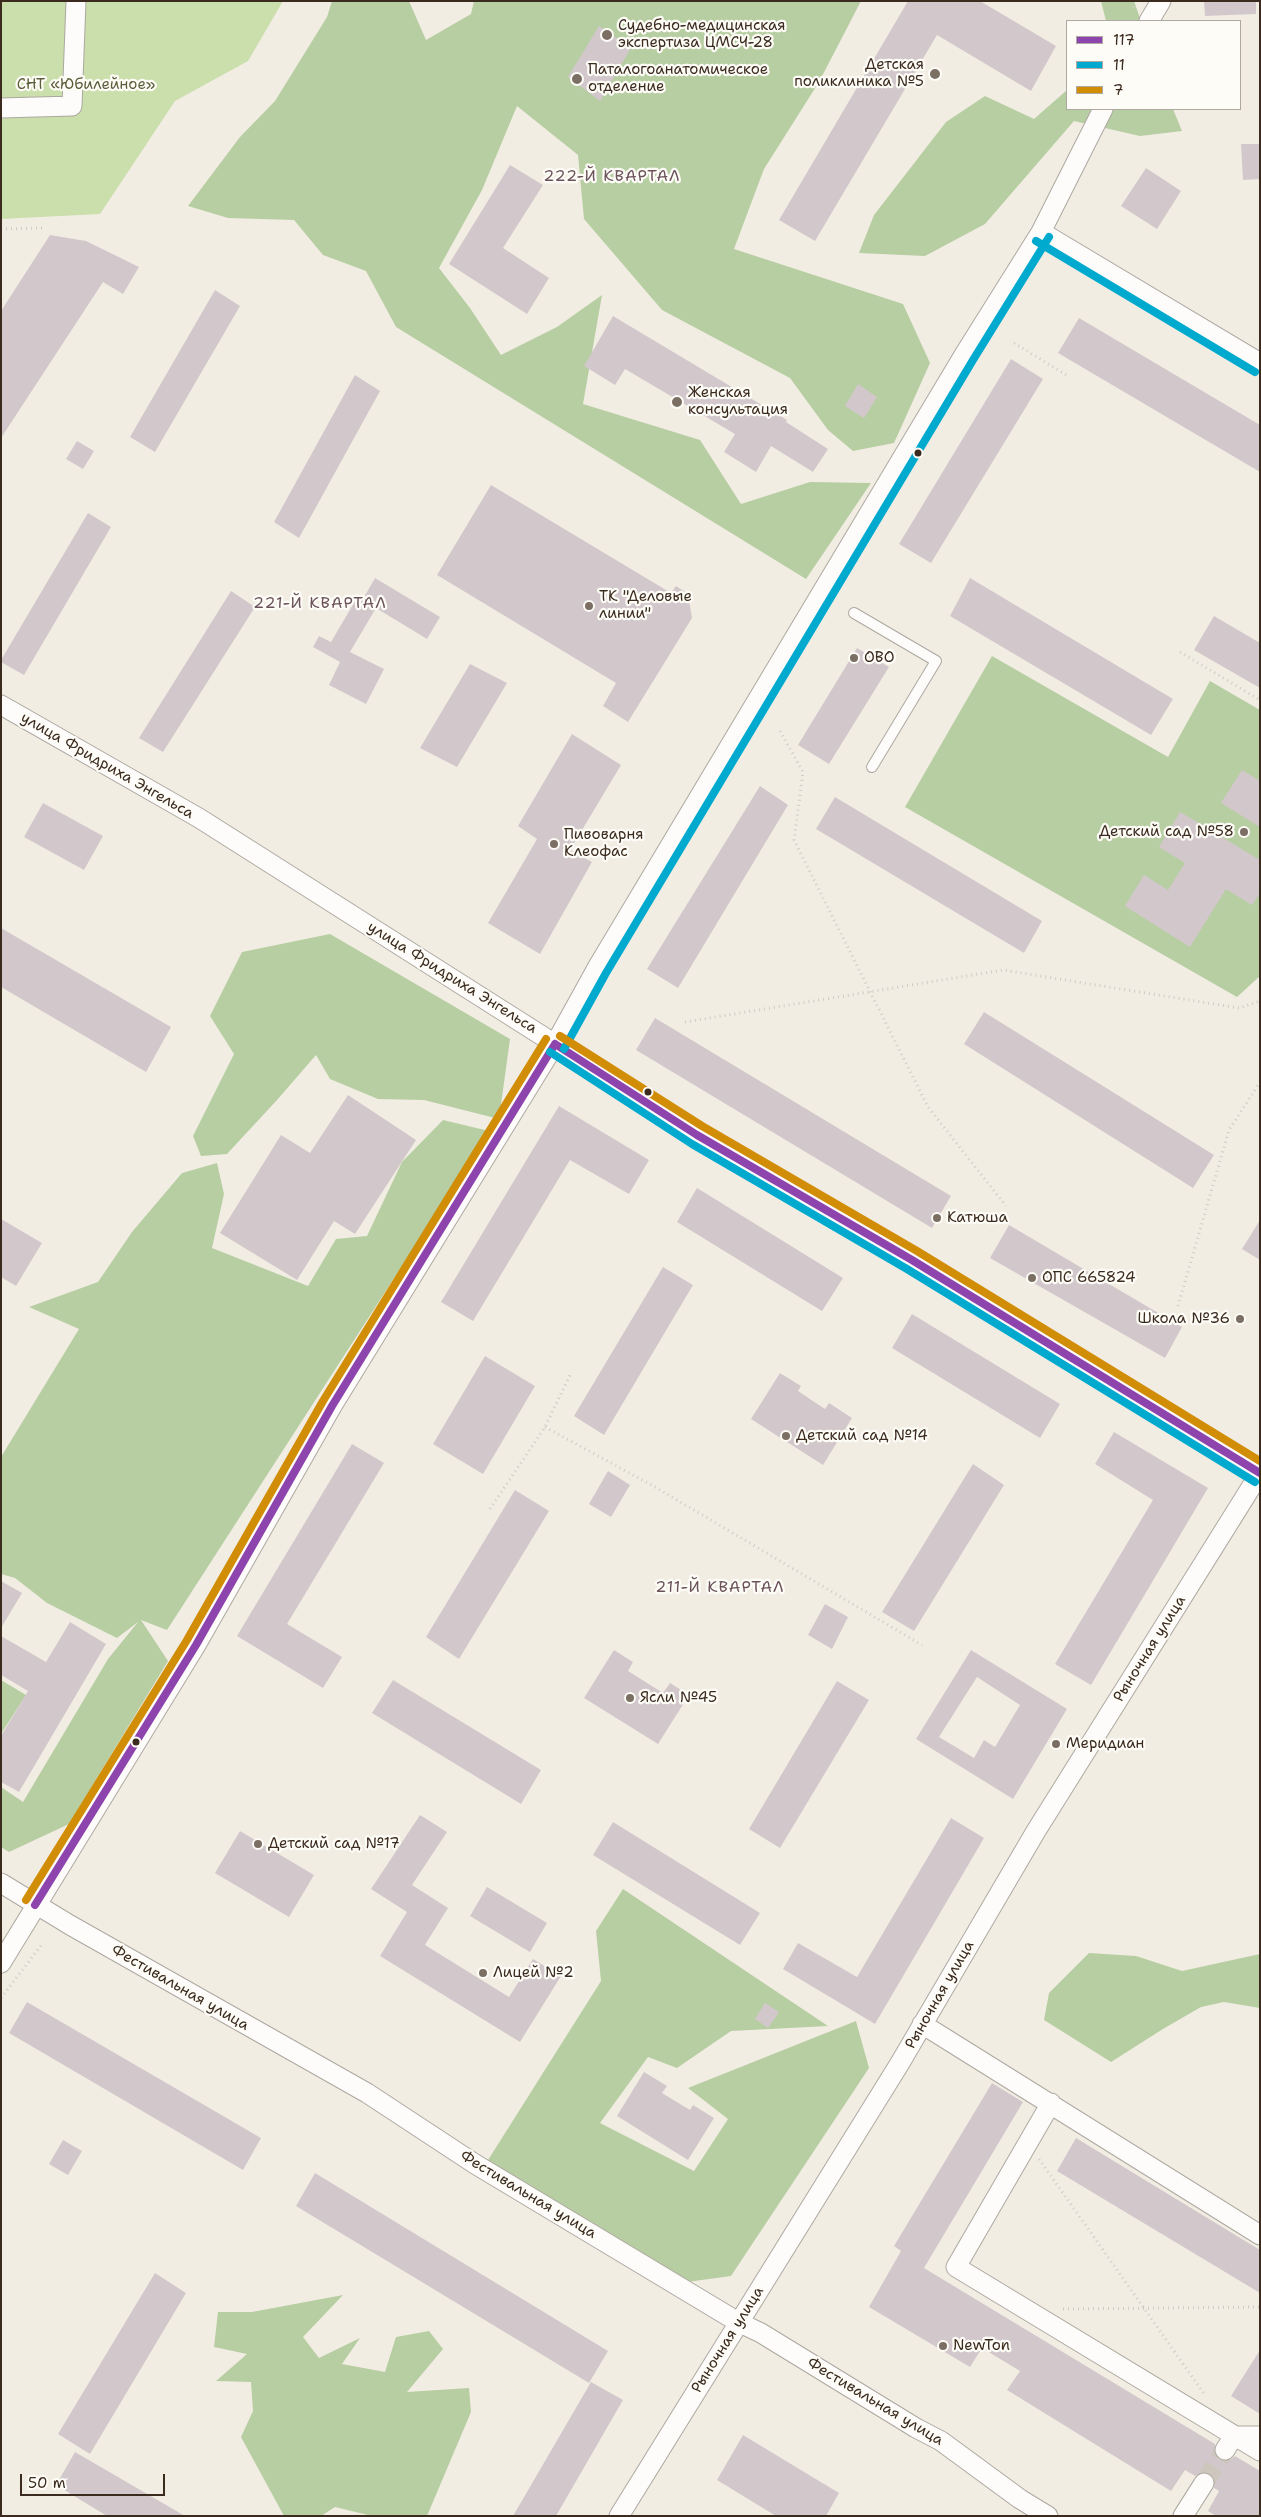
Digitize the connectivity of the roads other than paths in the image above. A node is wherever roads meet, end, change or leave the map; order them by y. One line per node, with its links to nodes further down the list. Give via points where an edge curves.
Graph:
1 (76, 1): 4 (street, via 72,106)
2 (1162, 1): 3 (street)
3 (1150, 20)
4 (1, 108)
5 (1103, 110): 6 (street)
6 (1041, 232): 7 (street); 11 (street, via 607,951)
7 (1260, 363)
8 (854, 613): 10 (lane, via 936,661)
9 (1, 705): 11 (street, улица Фридриха Энгельса, via 199,818)
10 (872, 767)
11 (555, 1044): 12 (street, улица Фридриха Энгельса, via 696,1135 912,1260); 14 (street, via 332,1406 196,1645)
12 (1260, 1473): 16 (street, Рыночная улица, via 1036,1831)
13 (1, 1883): 14 (street, Фестивальная улица)
14 (35, 1904): 15 (street); 19 (street, Фестивальная улица, via 367,2093 475,2164)
15 (1, 1963)
16 (922, 2024): 17 (street); 19 (street, Рыночная улица)
17 (1050, 2102): 18 (street); 21 (street, via 956,2267)
18 (1260, 2235)
19 (738, 2322): 24 (street, Рыночная улица); 25 (street, Фестивальная улица, via 941,2441)
20 (1260, 2436): 21 (street)
21 (1230, 2443): 22 (street)
22 (1260, 2451)
23 (1204, 2483): 26 (street)
24 (619, 2516)
25 (1048, 2516)
26 (1183, 2516)

